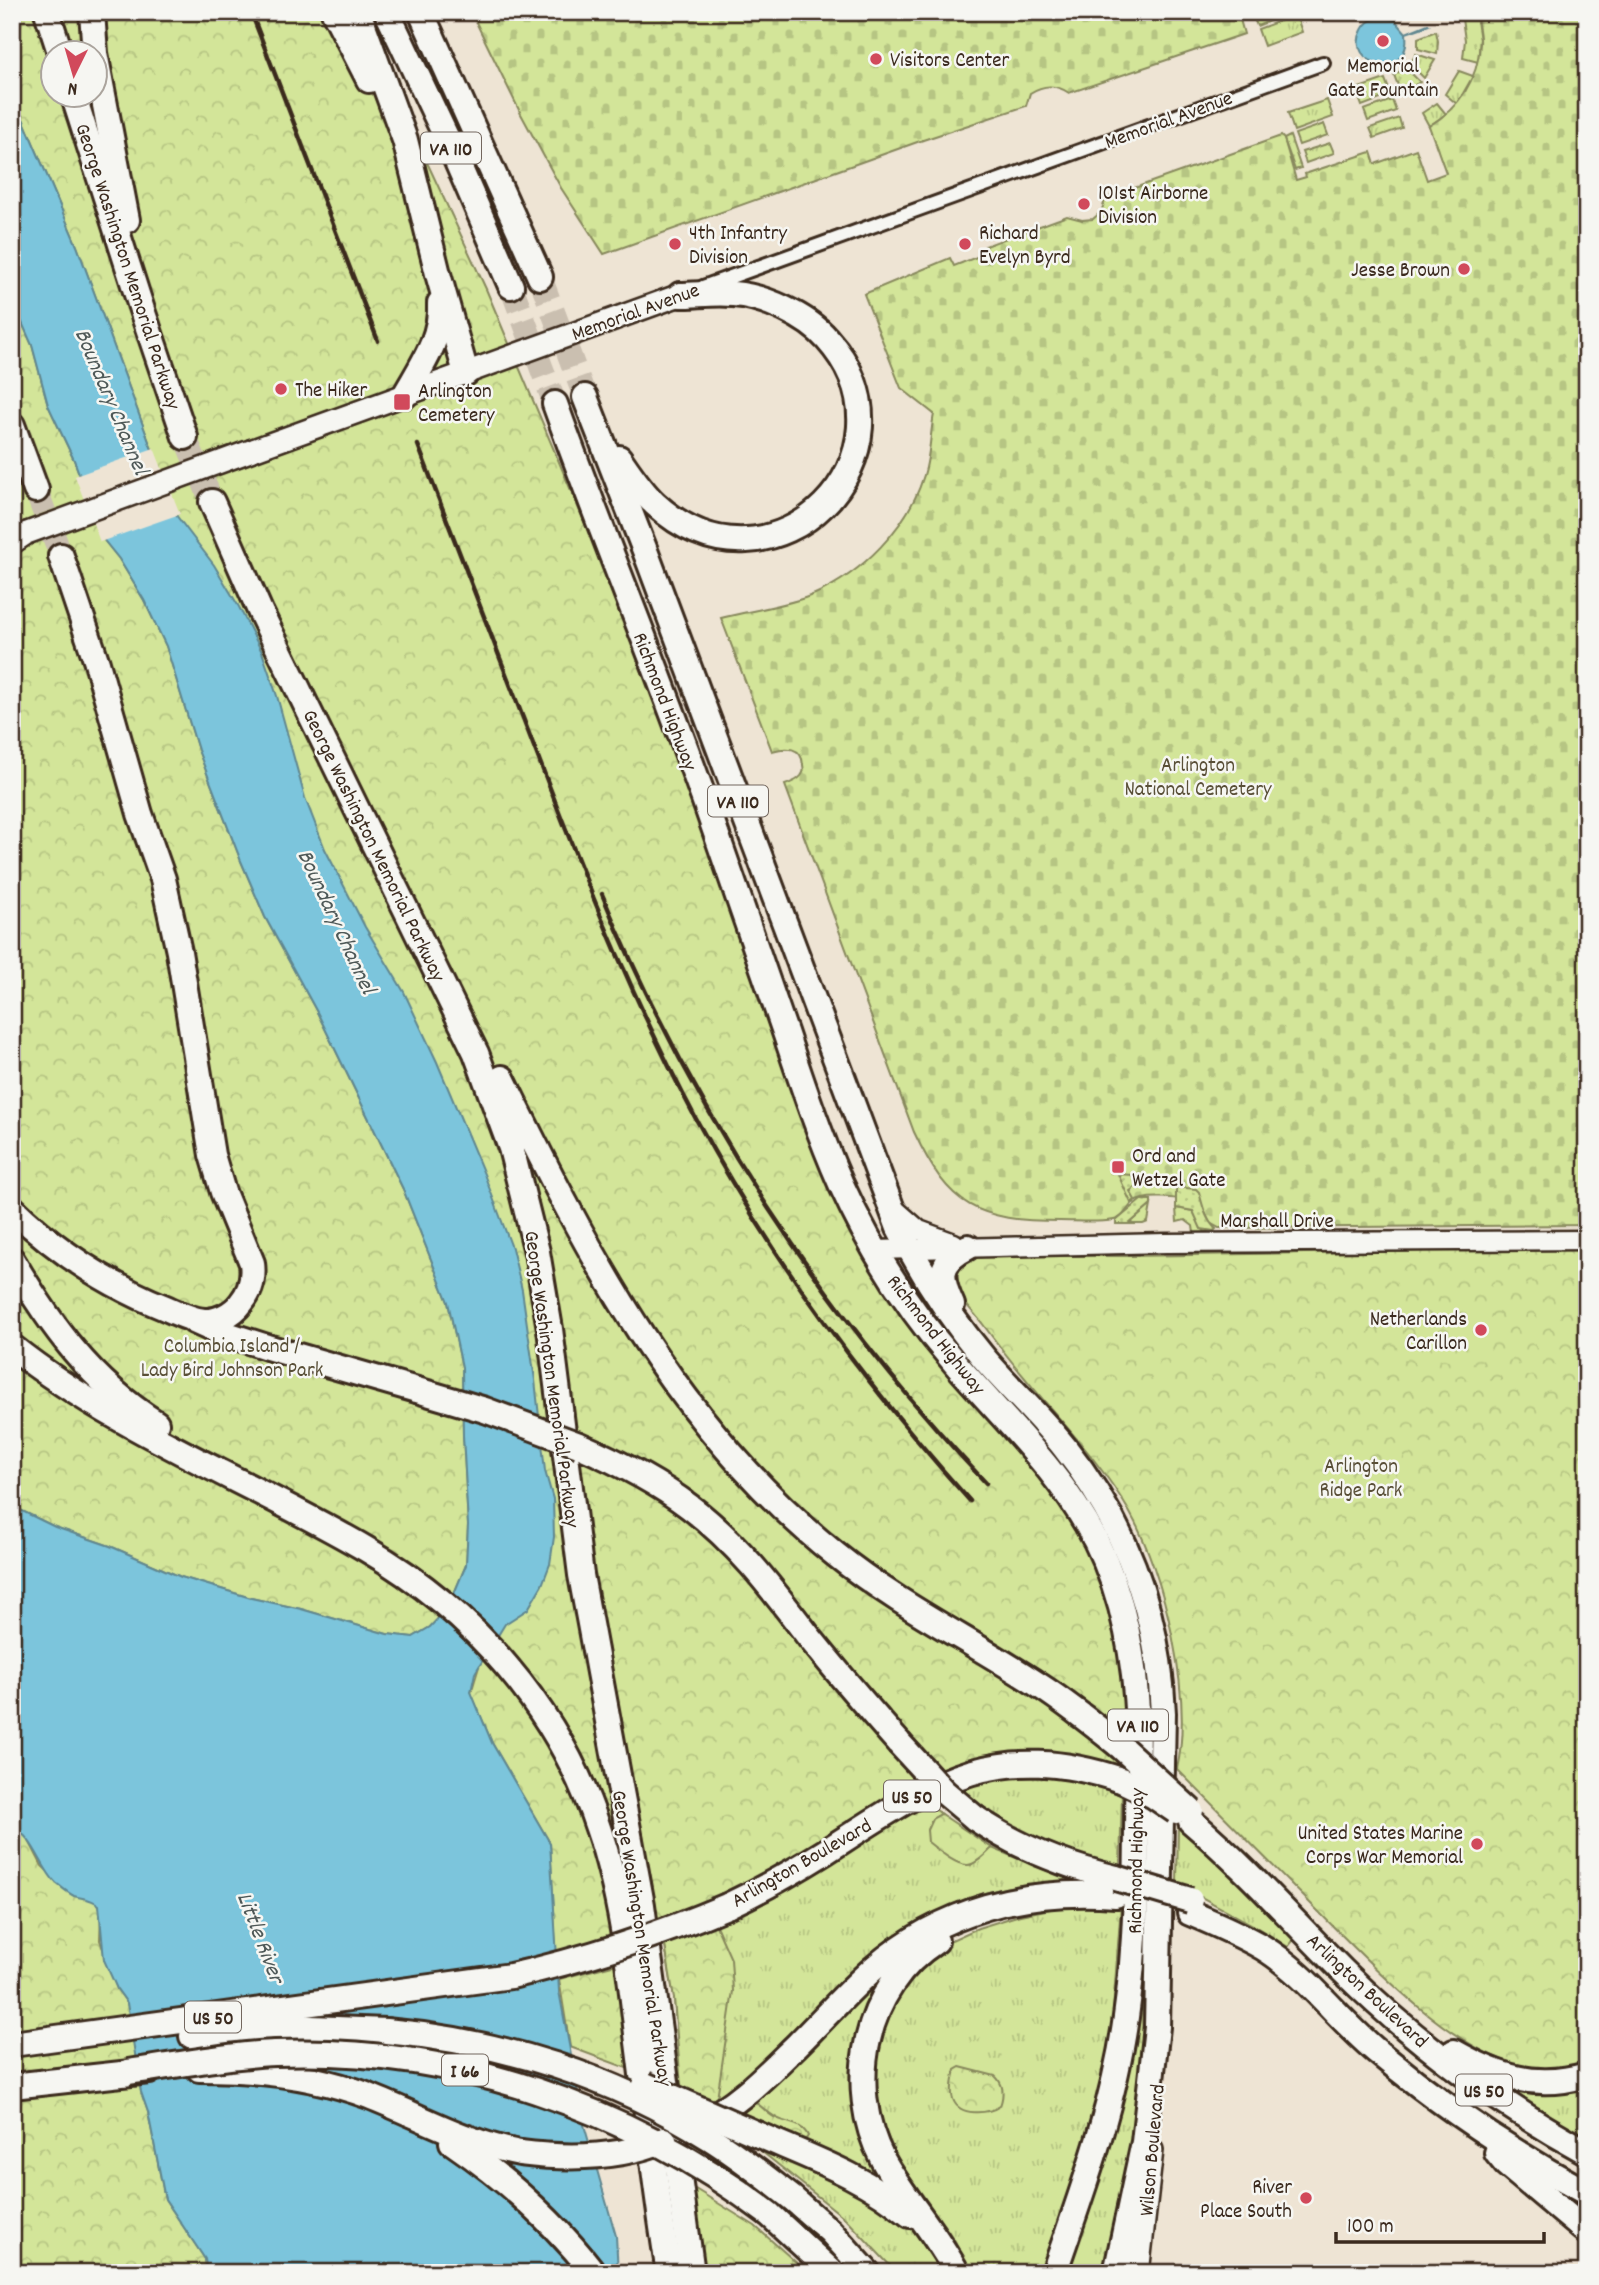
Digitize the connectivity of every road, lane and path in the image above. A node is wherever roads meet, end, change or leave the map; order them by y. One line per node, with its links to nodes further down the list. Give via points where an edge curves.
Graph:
1 (47, 12): 7 (highway)
2 (92, 12): 15 (highway, via 95,53)
3 (334, 12): 10 (highway, via 377,99)
4 (358, 12): 10 (highway, via 405,139)
5 (387, 12): 13 (highway, VA 110)
6 (421, 12): 12 (highway, VA 110)
7 (55, 38)
8 (1323, 63): 14 (street, Memorial Avenue)
9 (77, 108): 15 (highway, George Washington Memorial Parkway)
10 (425, 220): 11 (highway)
11 (438, 274): 16 (highway); 17 (highway, via 441,315 437,337)
12 (540, 277)
13 (511, 286)
14 (680, 295): 16 (main road, Memorial Avenue); 26 (highway, Richmond Highway / VA 110, via 735,294 804,319 834,347 855,383 860,415 856,449 836,493 802,524 778,535 746,540 703,534 656,504 637,484 585,397)
15 (142, 310): 20 (highway, George Washington Memorial Parkway)
16 (466, 373): 17 (main road, Memorial Avenue)
17 (405, 395): 23 (main road, Memorial Avenue, bridge)
18 (555, 404): 31 (highway, Richmond Highway / VA 110, via 706,806 818,1127)
19 (12, 425): 21 (highway)
20 (185, 437)
21 (36, 490)
22 (212, 502): 25 (highway, George Washington Memorial Parkway, via 260,611)
23 (16, 538)
24 (61, 556): 33 (highway, via 163,879 212,1155 252,1263 249,1289 230,1313 205,1321)
25 (439, 976): 37 (highway, bridge, via 480,1033 560,1197 617,1298 659,1363 723,1445 773,1499 855,1569 1040,1686 1120,1746); 57 (highway, George Washington Memorial Parkway, via 501,1116 537,1252 581,1574 644,1917)
26 (890, 1204): 29 (street, Marshall Drive, via 919,1230); 30 (highway, Richmond Highway / VA 110)
27 (12, 1208): 33 (highway, via 88,1268)
28 (1587, 1240): 29 (street, Marshall Drive)
29 (968, 1247): 30 (street, Marshall Drive); 34 (highway, via 951,1257 943,1277)
30 (910, 1249): 31 (street, Marshall Drive); 34 (highway, Richmond Highway / VA 110)
31 (874, 1250): 54 (highway, Richmond Highway / VA 110, via 932,1335 1040,1458 1077,1508 1111,1575 1132,1654 1138,1725 1132,1966 1126,2018 1104,2123)
32 (12, 1260): 36 (highway, via 51,1323 108,1388 155,1423)
33 (181, 1314): 38 (highway, bridge, via 214,1331 485,1410 579,1445 658,1485 724,1536 768,1583 831,1664 944,1792 1008,1839)
34 (965, 1334): 41 (highway, Richmond Highway / VA 110, via 1065,1447 1099,1496 1125,1543 1152,1622 1163,1713)
35 (12, 1347): 36 (highway, George Washington Memorial Parkway, via 72,1391 136,1429)
36 (296, 1510): 56 (highway, George Washington Memorial Parkway, via 381,1558 442,1601 497,1654 561,1744 588,1799 606,1852 624,1937)
37 (1191, 1816): 40 (highway, Arlington Boulevard / US 50); 43 (highway, Arlington Boulevard / US 50, bridge, via 1121,1780 1081,1768 1004,1766 944,1780 780,1880 664,1932 581,1960 482,1982)
38 (1116, 1886): 39 (highway, Arlington Boulevard / US 50); 49 (highway, Arlington Boulevard / US 50, via 1154,1902 1190,1907 1263,1948 1377,2052)
39 (1024, 1897): 48 (highway, Arlington Boulevard / US 50, bridge, via 955,1918 897,1950 757,2084 725,2109 657,2143 604,2155 562,2157 502,2150); 53 (highway, via 961,1926 920,1953 886,1993 866,2044 863,2090 872,2133 883,2160)
40 (1390, 2014): 46 (highway, via 1503,2076 1542,2082); 50 (highway, Arlington Boulevard / US 50, via 1492,2095)
41 (1157, 2027): 61 (highway, Richmond Highway, via 1144,2142); 62 (main road, Wilson Boulevard / VA 110, via 1157,2106)
42 (386, 2031): 44 (highway, I 66, via 311,2026 261,2029); 53 (highway, bridge, via 459,2029 529,2043 595,2064 846,2173 897,2204); 59 (highway, I 66, bridge, via 434,2036 551,2064 641,2101 707,2136 792,2198)
43 (12, 2045)
44 (12, 2059)
45 (128, 2072): 47 (highway, I 66); 48 (highway, US 50, bridge, via 230,2069 288,2074 367,2095); 58 (highway, I 66, bridge, via 296,2053 384,2056 451,2067 551,2096 688,2158 769,2214)
46 (1587, 2075)
47 (12, 2086)
48 (416, 2118): 55 (highway, via 516,2189)
49 (1476, 2128): 51 (highway, Arlington Boulevard / US 50); 52 (highway, via 1506,2164)
50 (1587, 2152)
51 (1587, 2193)
52 (1587, 2232)
53 (940, 2245): 60 (highway)
54 (1055, 2272)
55 (594, 2273)
56 (669, 2273)
57 (692, 2273)
58 (833, 2273)
59 (868, 2273)
60 (957, 2273)
61 (1116, 2273)
62 (1138, 2273)

